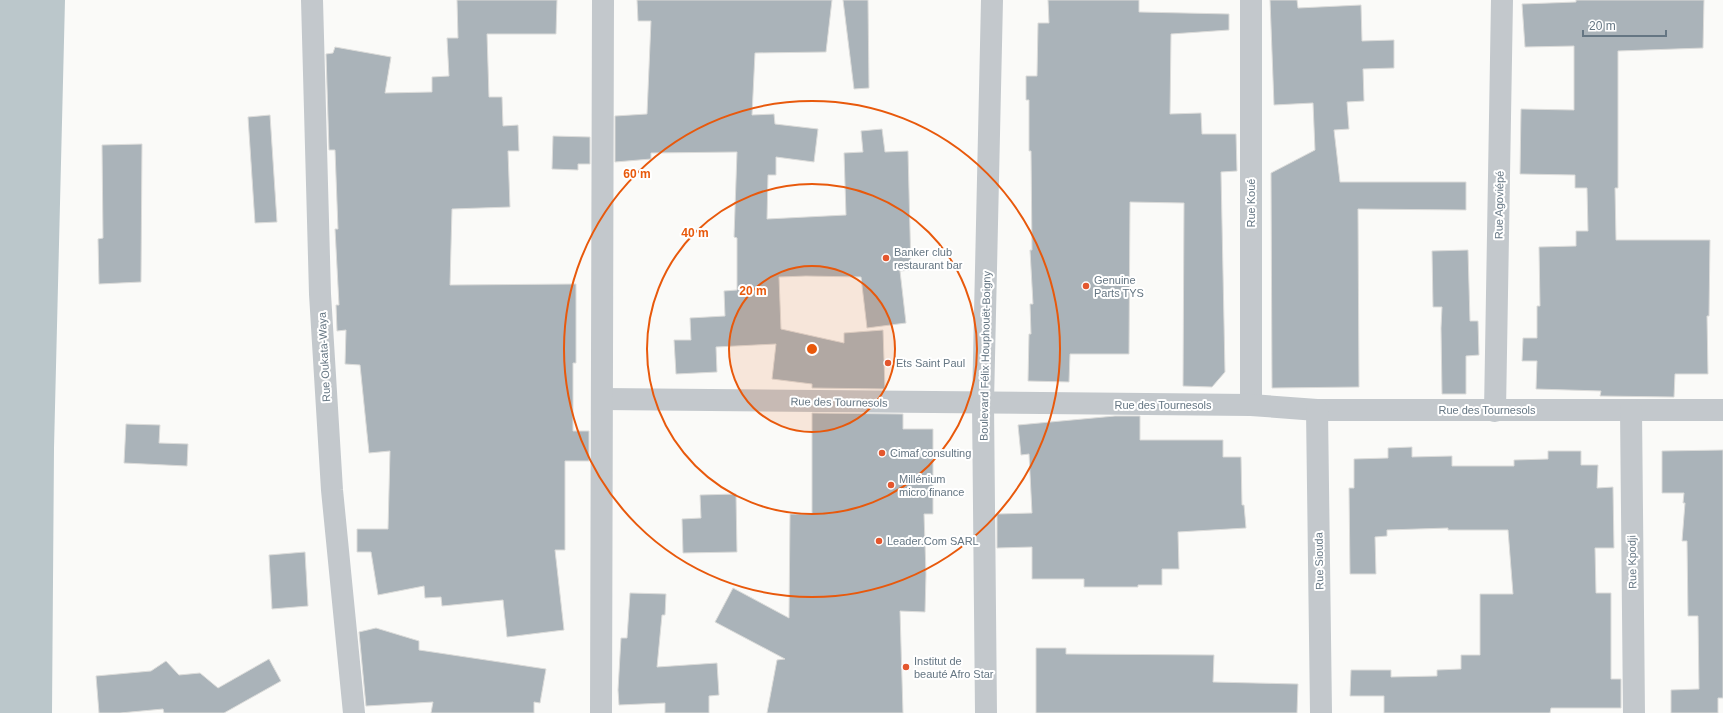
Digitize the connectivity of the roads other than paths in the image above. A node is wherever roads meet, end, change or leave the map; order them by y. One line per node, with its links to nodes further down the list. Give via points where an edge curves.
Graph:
1 (312, 0): 13 (street, Rue Oukata-Waya, via 324,365 332,490)
2 (603, 0): 6 (street)
3 (992, 0): 7 (street, Boulevard Félix Houphouët-Boigny)
4 (1251, 0): 8 (street, Rue Koué)
5 (1502, 0): 10 (street, Rue Agoviépé)
6 (602, 399): 7 (street, Rue des Tournesols); 14 (street)
7 (983, 403): 8 (street, Rue des Tournesols); 15 (street, Boulevard Félix Houphouët-Boigny)
8 (1251, 406): 9 (street, Rue des Tournesols)
9 (1317, 410): 10 (street, Rue des Tournesols); 16 (street, Rue Siouda)
10 (1495, 410): 11 (street, Rue des Tournesols)
11 (1631, 410): 12 (street, Rue des Tournesols); 17 (street, Rue Kpodji)
12 (1723, 410)
13 (354, 713)
14 (601, 713)
15 (986, 713)
16 (1321, 713)
17 (1634, 713)

